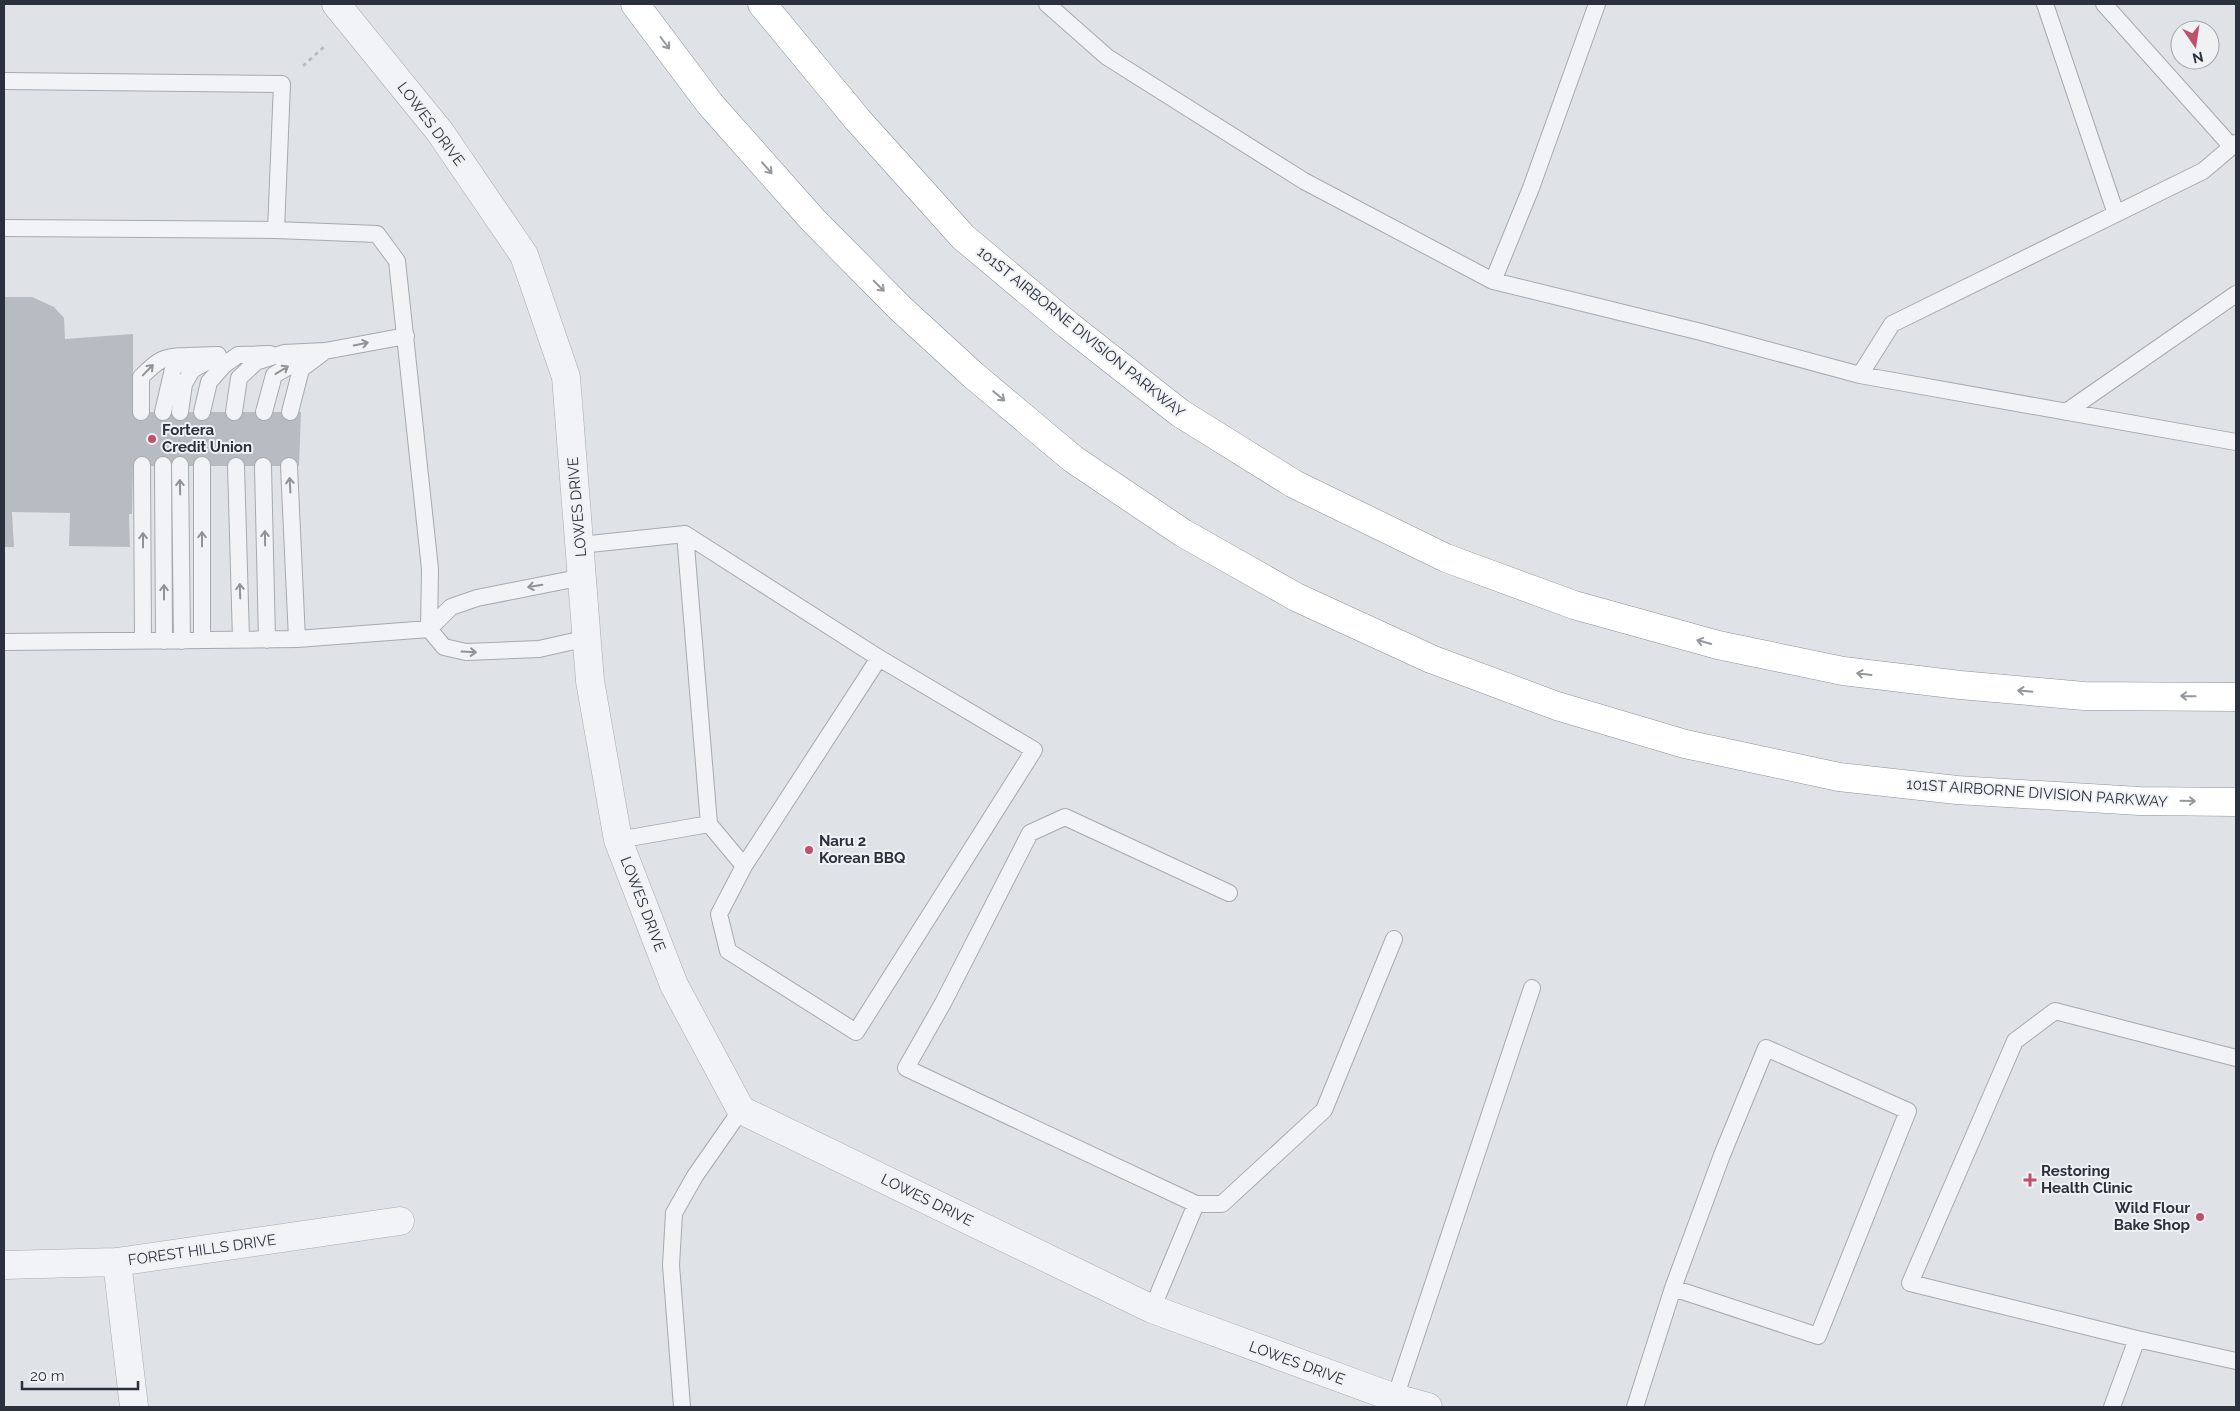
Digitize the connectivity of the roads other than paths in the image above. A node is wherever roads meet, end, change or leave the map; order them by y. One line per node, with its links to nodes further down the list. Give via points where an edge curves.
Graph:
1 (635, 4): 51 (highway, 101ST AIRBORNE DIVISION PARKWAY, one-way to 51, via 710,104 813,220 900,308 974,375 1073,459 1183,533 1296,597 1431,659 1557,706 1685,744 1840,777 1956,790)
2 (762, 4): 50 (highway, 101ST AIRBORNE DIVISION PARKWAY, one-way to 2, via 2084,696 1843,671 1718,645 1583,608 1446,558 1286,478 1180,413 1068,325 963,237 857,119)
3 (1048, 4): 13 (lane, via 1107,57 1288,170)
4 (1597, 4): 13 (lane, via 1531,188)
5 (2045, 4): 10 (lane)
6 (2104, 4): 9 (lane)
7 (344, 13): 37 (street, LOWES DRIVE, via 440,132 524,255 566,377)
8 (4, 80): 12 (lane, via 282,84)
9 (2234, 145): 10 (lane, via 2203,171)
10 (2116, 214): 21 (lane, via 1892,324)
11 (4, 228): 12 (lane)
12 (276, 230): 15 (lane, via 377,234 397,261)
13 (1493, 281): 21 (lane)
14 (2236, 294): 29 (lane)
15 (406, 336): 16 (lane, one-way to 15); 39 (lane, via 430,569)
16 (325, 351): 17 (lane); 27 (lane, one-way to 16, via 274,375); 28 (lane, via 301,369)
17 (284, 353): 19 (lane); 26 (lane, via 256,362 239,378)
18 (218, 355): 19 (lane); 20 (lane); 24 (lane, via 192,370 184,384)
19 (238, 355): 25 (lane, via 209,382)
20 (187, 356): 22 (lane, one-way to 20, via 141,377 168,356); 23 (lane, via 173,369)
21 (1860, 375): 29 (lane)
22 (141, 412)
23 (163, 412)
24 (180, 412)
25 (202, 412)
26 (234, 412)
27 (264, 412)
28 (290, 412)
29 (2066, 412): 30 (lane)
30 (2236, 442)
31 (142, 465): 46 (lane, one-way to 31)
32 (202, 466): 43 (lane, one-way to 32)
33 (236, 466): 44 (lane, one-way to 33)
34 (263, 466): 45 (lane, one-way to 34)
35 (289, 466): 41 (lane, one-way to 35)
36 (685, 534): 37 (lane); 49 (lane); 52 (lane)
37 (580, 545): 38 (street, LOWES DRIVE)
38 (583, 577): 39 (lane, one-way to 39, via 476,598 451,607); 40 (street, LOWES DRIVE)
39 (429, 629): 40 (lane, one-way to 40, via 444,647 466,652 538,649); 41 (lane)
40 (588, 638): 53 (street, LOWES DRIVE, via 590,681)
41 (297, 639): 45 (lane)
42 (182, 640): 43 (lane); 47 (lane); 47 (lane, via 172,465)
43 (202, 640): 44 (lane)
44 (241, 640): 45 (lane)
45 (267, 640)
46 (143, 641): 47 (lane); 48 (lane)
47 (164, 641)
48 (4, 642)
49 (879, 658): 54 (lane); 54 (lane, via 1034,750 856,1032 728,950 719,914)
50 (2236, 697)
51 (2236, 802)
52 (709, 824): 53 (lane); 54 (lane)
53 (618, 840): 59 (street, LOWES DRIVE, via 674,985)
54 (744, 866)
55 (1229, 893): 60 (lane, via 1065,817 1030,833 906,1068)
56 (1394, 939): 60 (lane, via 1324,1110 1222,1204)
57 (1532, 988): 68 (lane)
58 (2236, 1058): 66 (lane, via 2055,1011 2015,1041 1910,1283)
59 (741, 1110): 65 (street, LOWES DRIVE); 70 (lane, via 695,1176 674,1213 671,1265)
60 (1196, 1204): 65 (lane)
61 (400, 1221): 62 (street, FOREST HILLS DRIVE)
62 (117, 1262): 63 (street, FOREST HILLS DRIVE); 69 (street)
63 (4, 1265)
64 (1673, 1288): 64 (lane, via 1766,1048 1908,1112 1818,1336); 72 (lane)
65 (1152, 1309): 68 (street, LOWES DRIVE)
66 (2137, 1339): 67 (lane); 73 (lane)
67 (2236, 1361)
68 (1395, 1398): 71 (street, LOWES DRIVE)
69 (134, 1407)
70 (682, 1407)
71 (1428, 1407)
72 (1635, 1407)
73 (2112, 1407)

